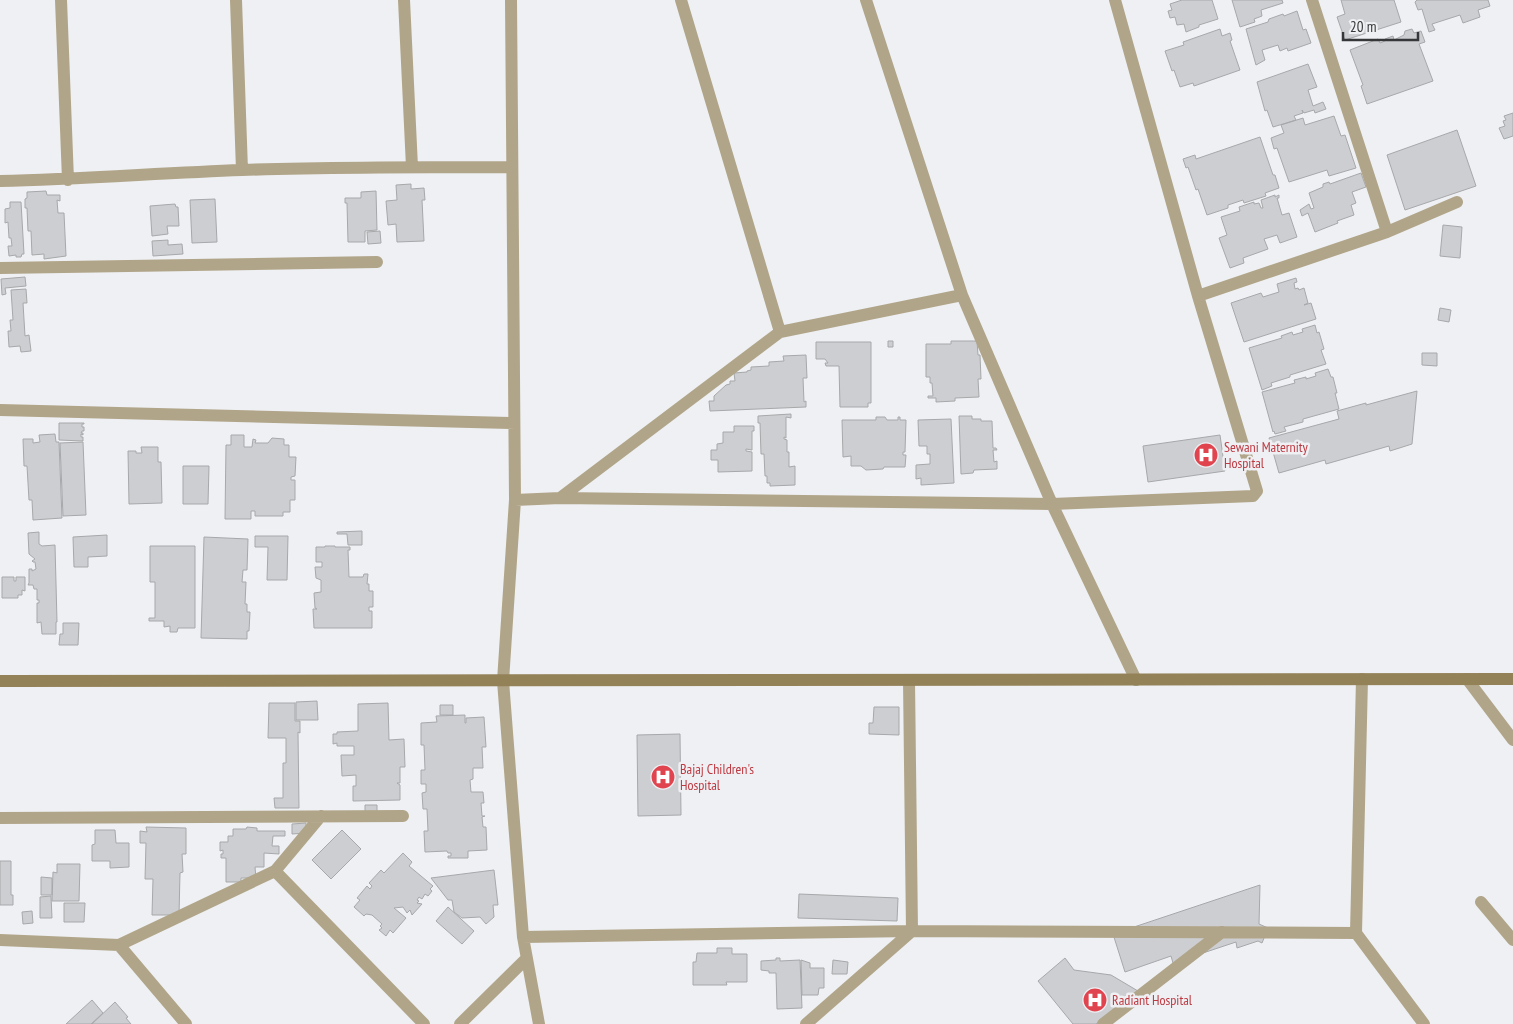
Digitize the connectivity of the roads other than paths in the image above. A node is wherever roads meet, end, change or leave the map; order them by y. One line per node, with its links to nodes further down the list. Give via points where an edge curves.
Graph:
1 (61, 0): 12 (street)
2 (236, 0): 11 (street)
3 (404, 0): 9 (street)
4 (511, 0): 10 (street)
5 (681, 0): 20 (street)
6 (866, 0): 18 (street)
7 (1114, 0): 19 (street)
8 (1312, 0): 15 (street)
9 (412, 167): 10 (street); 11 (street)
10 (512, 167): 22 (street)
11 (242, 170): 12 (street)
12 (68, 180): 13 (street)
13 (0, 181)
14 (1457, 202): 15 (street)
15 (1387, 232): 19 (street)
16 (377, 262): 17 (street)
17 (0, 268)
18 (962, 295): 20 (street); 25 (street)
19 (1198, 296): 25 (street, via 1256,494)
20 (780, 332): 23 (street)
21 (0, 410): 22 (street)
22 (514, 423): 24 (street)
23 (560, 498): 24 (street); 25 (street)
24 (515, 500): 29 (street)
25 (1052, 504): 31 (street)
26 (1362, 679): 27 (main road); 31 (main road); 41 (street)
27 (1467, 679): 28 (main road); 33 (street)
28 (1513, 679)
29 (503, 680): 30 (main road); 32 (main road); 42 (street)
30 (909, 680): 31 (main road); 39 (street)
31 (1136, 680)
32 (0, 681)
33 (1513, 740)
34 (321, 816): 35 (street); 36 (street); 37 (street)
35 (403, 816)
36 (0, 818)
37 (275, 871): 45 (street); 48 (street)
38 (1480, 902): 44 (street)
39 (912, 931): 40 (street); 42 (street); 51 (street)
40 (1222, 932): 41 (street); 52 (street)
41 (1356, 933): 53 (street)
42 (523, 936): 46 (street)
43 (0, 940): 45 (street)
44 (1513, 940)
45 (119, 945): 47 (street)
46 (527, 958): 49 (street); 50 (street)
47 (186, 1024)
48 (424, 1024)
49 (460, 1024)
50 (539, 1024)
51 (806, 1024)
52 (1103, 1024)
53 (1424, 1024)

